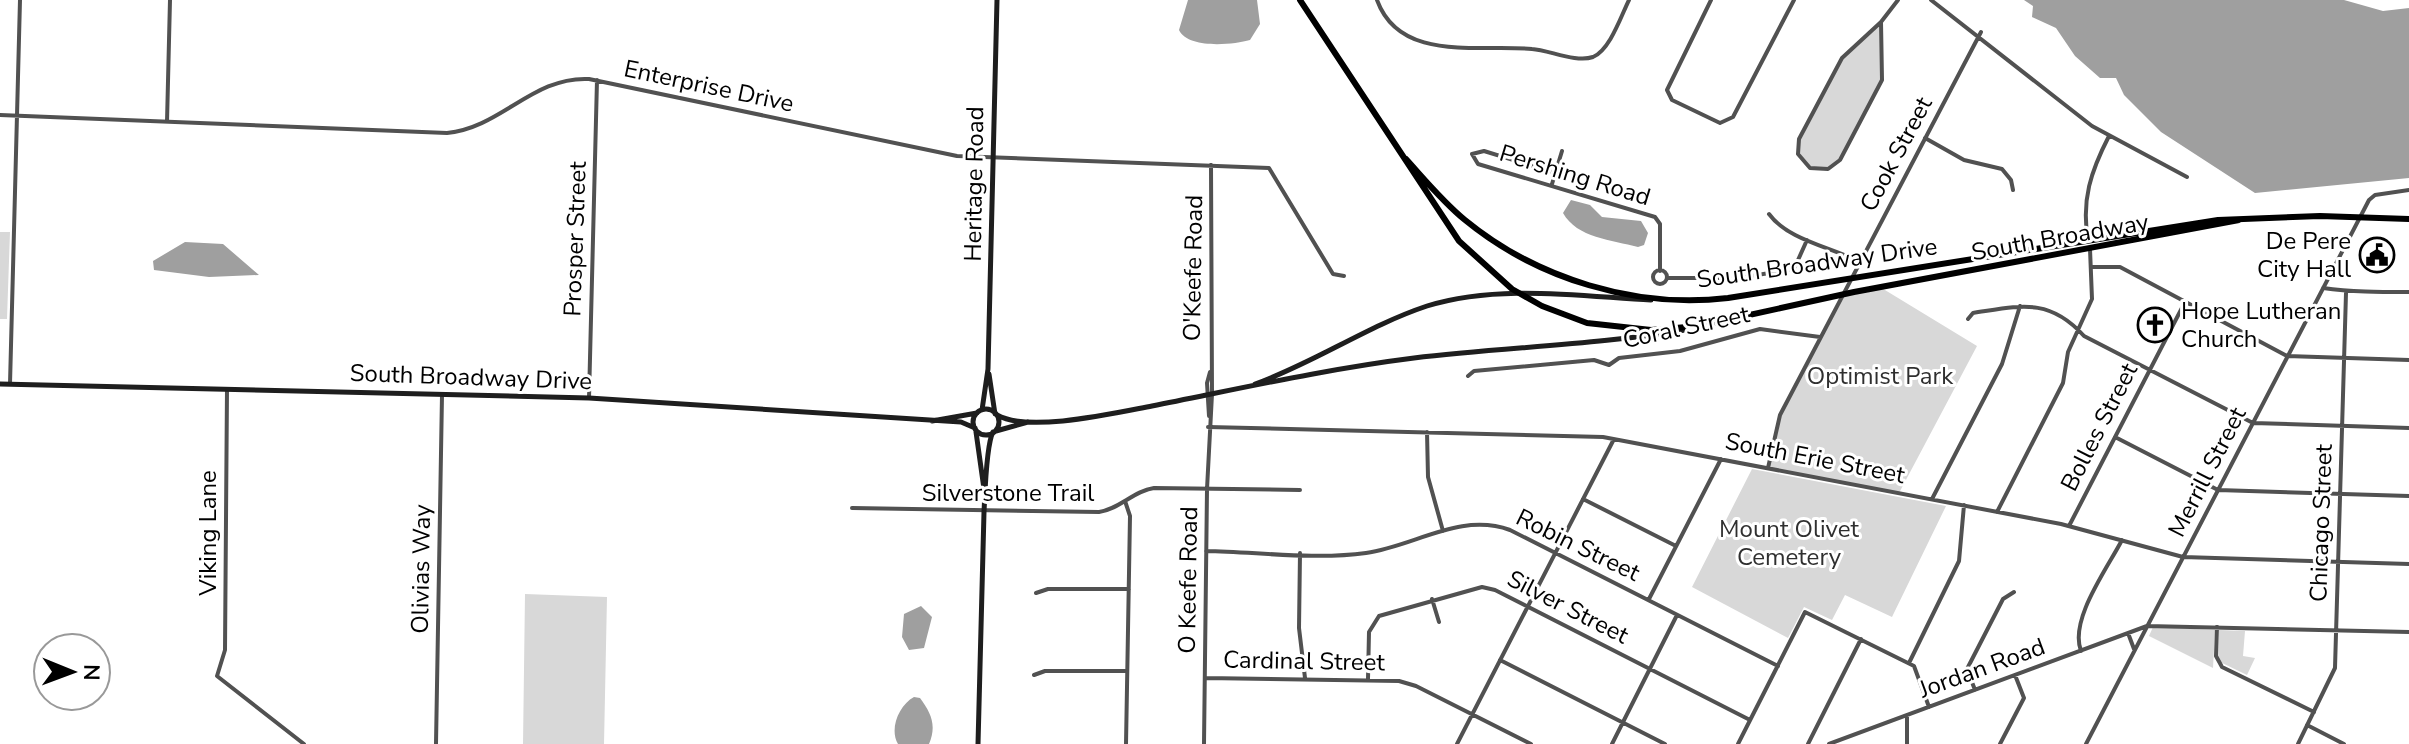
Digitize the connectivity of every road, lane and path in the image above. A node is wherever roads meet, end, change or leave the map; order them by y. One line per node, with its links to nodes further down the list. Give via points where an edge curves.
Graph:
1 (20, 0): 15 (street)
2 (170, 0): 16 (street)
3 (997, 0): 21 (main road, Heritage Road)
4 (1300, 0): 20 (main road)
5 (1377, 0): 6 (street, via 1394,27 1418,42 1584,58 1604,49)
6 (1629, 0)
7 (1711, 0): 8 (street, via 1667,85 1672,100 1720,123 1733,117)
8 (1794, 0)
9 (1898, 0): 11 (street)
10 (1931, 0): 12 (street)
11 (1881, 22): 11 (street, via 1842,58 1799,139 1798,154 1810,168 1828,169 1840,160 1882,80)
12 (1979, 34): 17 (street); 18 (street, Cook Street)
13 (597, 80): 16 (street, Enterprise Drive, via 547,85 486,122 458,132); 21 (street, Enterprise Drive, via 940,153); 64 (street, Prosper Street)
14 (0, 115): 15 (street, Enterprise Drive)
15 (16, 116): 16 (street, Enterprise Drive); 59 (street)
16 (167, 122)
17 (2109, 136): 24 (street); 32 (street, via 2088,185)
18 (1925, 138): 26 (street, via 1964,160 2002,169); 35 (street, Cook Street)
19 (1562, 151): 23 (street)
20 (1400, 153): 45 (main road, via 1449,206 1515,254 1595,287); 49 (main road, South Broadway, via 1450,231 1497,279 1542,306 1615,328)
21 (993, 159): 22 (street, Enterprise Drive); 55 (main road, Heritage Road)
22 (1211, 165): 38 (street, Enterprise Drive, via 1261,166 1275,172 1333,274); 63 (street, O'Keefe Road)
23 (1555, 173): 25 (street); 25 (street, Pershing Road, via 1480,150 1471,158)
24 (2187, 177)
25 (1552, 184): 37 (street, Pershing Road, via 1655,217 1660,224)
26 (2013, 190)
27 (2409, 190): 29 (street, via 2375,195)
28 (1769, 214): 33 (street)
29 (2360, 217): 30 (main road, South Broadway Drive); 31 (main road, South Broadway Drive); 41 (street, Merrill Street)
30 (2409, 219)
31 (2239, 220): 32 (main road, South Broadway Drive); 34 (main road, South Broadway)
32 (2088, 239): 34 (street); 40 (main road, South Broadway Drive)
33 (1807, 240): 35 (street); 39 (street, via 1794,269 1739,278)
34 (2090, 249): 36 (street); 44 (main road, South Broadway)
35 (1860, 262): 40 (street, Cook Street)
36 (2092, 267): 46 (street, via 2120,267); 50 (street, via 2092,299)
37 (1660, 271): 39 (street); 39 (street, via 1654,274 1655,282 1662,284)
38 (1344, 276)
39 (1667, 278)
40 (1851, 278): 44 (street, Cook Street); 45 (main road, South Broadway Drive, via 1728,298)
41 (2323, 288): 43 (street); 52 (street, Merrill Street)
42 (2409, 292): 43 (street)
43 (2346, 293): 53 (street, Chicago Street)
44 (1842, 295): 49 (main road, South Broadway); 51 (street, Cook Street)
45 (1667, 300): 60 (main road, South Broadway Drive, via 1529,294 1457,299 1410,312)
46 (2185, 302): 52 (street); 56 (street, Bolles Street)
47 (2020, 306): 48 (street, via 1973,313); 50 (street, via 2035,305); 88 (street, via 2006,356)
48 (1968, 319)
49 (1699, 326): 60 (main road, South Broadway Drive, via 1638,338 1410,359)
50 (2079, 327): 56 (street, via 2084,336); 93 (street, via 2060,390)
51 (1820, 337): 57 (street, Coral Street, via 1760,329 1680,351 1619,358 1609,365 1594,360 1474,371); 80 (street, Cook Street, via 1780,415)
52 (2287, 356): 53 (street); 70 (street, Merrill Street)
53 (2344, 359): 54 (street); 71 (street, Chicago Street)
54 (2409, 360)
55 (988, 369): 65 (main road, Heritage Road); 66 (main road, Heritage Road)
56 (2149, 370): 70 (street); 77 (street, Bolles Street)
57 (1468, 376)
58 (0, 384): 59 (main road, South Broadway Drive)
59 (10, 384): 61 (main road, South Broadway Drive)
60 (1246, 388): 63 (main road, South Broadway Drive)
61 (227, 389): 62 (main road, South Broadway Drive); 138 (street, Viking Lane, via 225,650 217,676)
62 (442, 395): 64 (main road, South Broadway Drive); 139 (street, Olivias Way)
63 (1209, 395): 67 (street, O'Keefe Road); 69 (main road, South Broadway Drive)
64 (589, 398): 68 (main road, South Broadway Drive)
65 (980, 411): 66 (main road); 68 (main road, South Broadway Drive); 74 (main road, via 973,421)
66 (996, 415): 69 (main road, South Broadway Drive); 75 (main road)
67 (1209, 416): 72 (street, O Keefe Road)
68 (931, 421): 74 (main road, South Broadway Drive, via 961,422)
69 (1029, 421): 75 (main road, South Broadway Drive)
70 (2253, 423): 71 (street); 83 (street, Merrill Street)
71 (2342, 426): 73 (street); 85 (street, Chicago Street)
72 (1208, 427): 76 (street, South Erie Street); 81 (street, O Keefe Road)
73 (2409, 428)
74 (976, 429): 75 (main road, via 984,435); 84 (main road)
75 (994, 432): 84 (main road, via 987,446)
76 (1427, 432): 78 (street, South Erie Street); 95 (street, via 1428,477)
77 (2115, 437): 83 (street); 94 (street, Bolles Street)
78 (1614, 439): 79 (street, South Erie Street); 87 (street)
79 (1721, 459): 80 (street, South Erie Street); 97 (street)
80 (1768, 468): 88 (street, South Erie Street)
81 (1207, 489): 82 (street, Silverstone Trail); 89 (street, Silverstone Trail, via 1147,489); 98 (street, O Keefe Road)
82 (1300, 490)
83 (2218, 490): 85 (street); 101 (street, Merrill Street)
84 (985, 494): 92 (main road)
85 (2340, 494): 86 (street); 102 (street, Chicago Street)
86 (2409, 496)
87 (1583, 499): 97 (street); 100 (street)
88 (1932, 499): 90 (street, South Erie Street)
89 (1125, 501): 92 (street, Silverstone Trail, via 1099,512); 104 (street, via 1130,516)
90 (1964, 505): 93 (street, South Erie Street); 121 (street, via 1959,561)
91 (852, 508): 92 (street, Silverstone Trail)
92 (984, 512): 140 (main road)
93 (1997, 512): 94 (street, South Erie Street)
94 (2069, 526): 96 (street, South Erie Street)
95 (1443, 531): 99 (street, Robin Street, via 1372,552); 100 (street, Robin Street, via 1491,524)
96 (2122, 540): 101 (street, South Erie Street); 119 (street, via 2079,622)
97 (1676, 546): 108 (street)
98 (1206, 551): 99 (street, Robin Street); 127 (street, O Keefe Road)
99 (1300, 553): 128 (street)
100 (1556, 553): 108 (street, Robin Street); 109 (street)
101 (2183, 557): 102 (street, South Erie Street); 112 (street, Merrill Street)
102 (2338, 562): 103 (street, South Erie Street); 114 (street, Chicago Street)
103 (2409, 564)
104 (1129, 589): 106 (street); 124 (street)
105 (2014, 592): 130 (street, via 2003,599 1967,669)
106 (1036, 593)
107 (1432, 599): 109 (street, Silver Street, via 1482,587); 111 (street); 129 (street, Silver Street, via 1374,620)
108 (1648, 600): 110 (street, Robin Street)
109 (1528, 607): 120 (street); 123 (street, Silver Street)
110 (1677, 615): 122 (street, Robin Street); 123 (street)
111 (1439, 622)
112 (2147, 626): 113 (street); 116 (street, Jordan Road); 118 (street, Merrill Street)
113 (2217, 627): 114 (street); 132 (street, via 2216,656 2222,667)
114 (2336, 630): 115 (street); 132 (street, Chicago Street, via 2334,673)
115 (2409, 632)
116 (2128, 633): 118 (street); 119 (street, Jordan Road)
117 (1861, 639): 121 (street); 122 (street, via 1805,612); 148 (street)
118 (2135, 650): 152 (street, Merrill Street)
119 (2081, 651): 126 (street, Jordan Road)
120 (1500, 660): 133 (street); 136 (street)
121 (1909, 663): 131 (street)
122 (1778, 666): 135 (street)
123 (1650, 669): 135 (street, Silver Street); 136 (street)
124 (1127, 671): 125 (street); 141 (street)
125 (1034, 675)
126 (2015, 675): 130 (street, Jordan Road); 151 (street, via 2024,698)
127 (1205, 678): 128 (street, Cardinal Street); 142 (street, O Keefe Road)
128 (1305, 679): 129 (street, Cardinal Street)
129 (1368, 679): 133 (street, Cardinal Street, via 1408,683)
130 (1975, 690): 131 (street, Jordan Road)
131 (1929, 707): 134 (street, Jordan Road)
132 (2314, 712): 137 (street, Chicago Street)
133 (1473, 714): 143 (street); 144 (street, Cardinal Street)
134 (1907, 715): 149 (street, Jordan Road); 150 (street)
135 (1750, 720): 147 (street)
136 (1623, 722): 145 (street); 146 (street)
137 (2307, 725): 153 (street, Chicago Street); 154 (street)
138 (304, 744)
139 (436, 744)
140 (978, 744)
141 (1126, 744)
142 (1204, 744)
143 (1457, 744)
144 (1531, 744)
145 (1612, 744)
146 (1665, 744)
147 (1738, 744)
148 (1808, 744)
149 (1829, 744)
150 (1907, 744)
151 (2000, 744)
152 (2086, 744)
153 (2298, 744)
154 (2344, 744)

